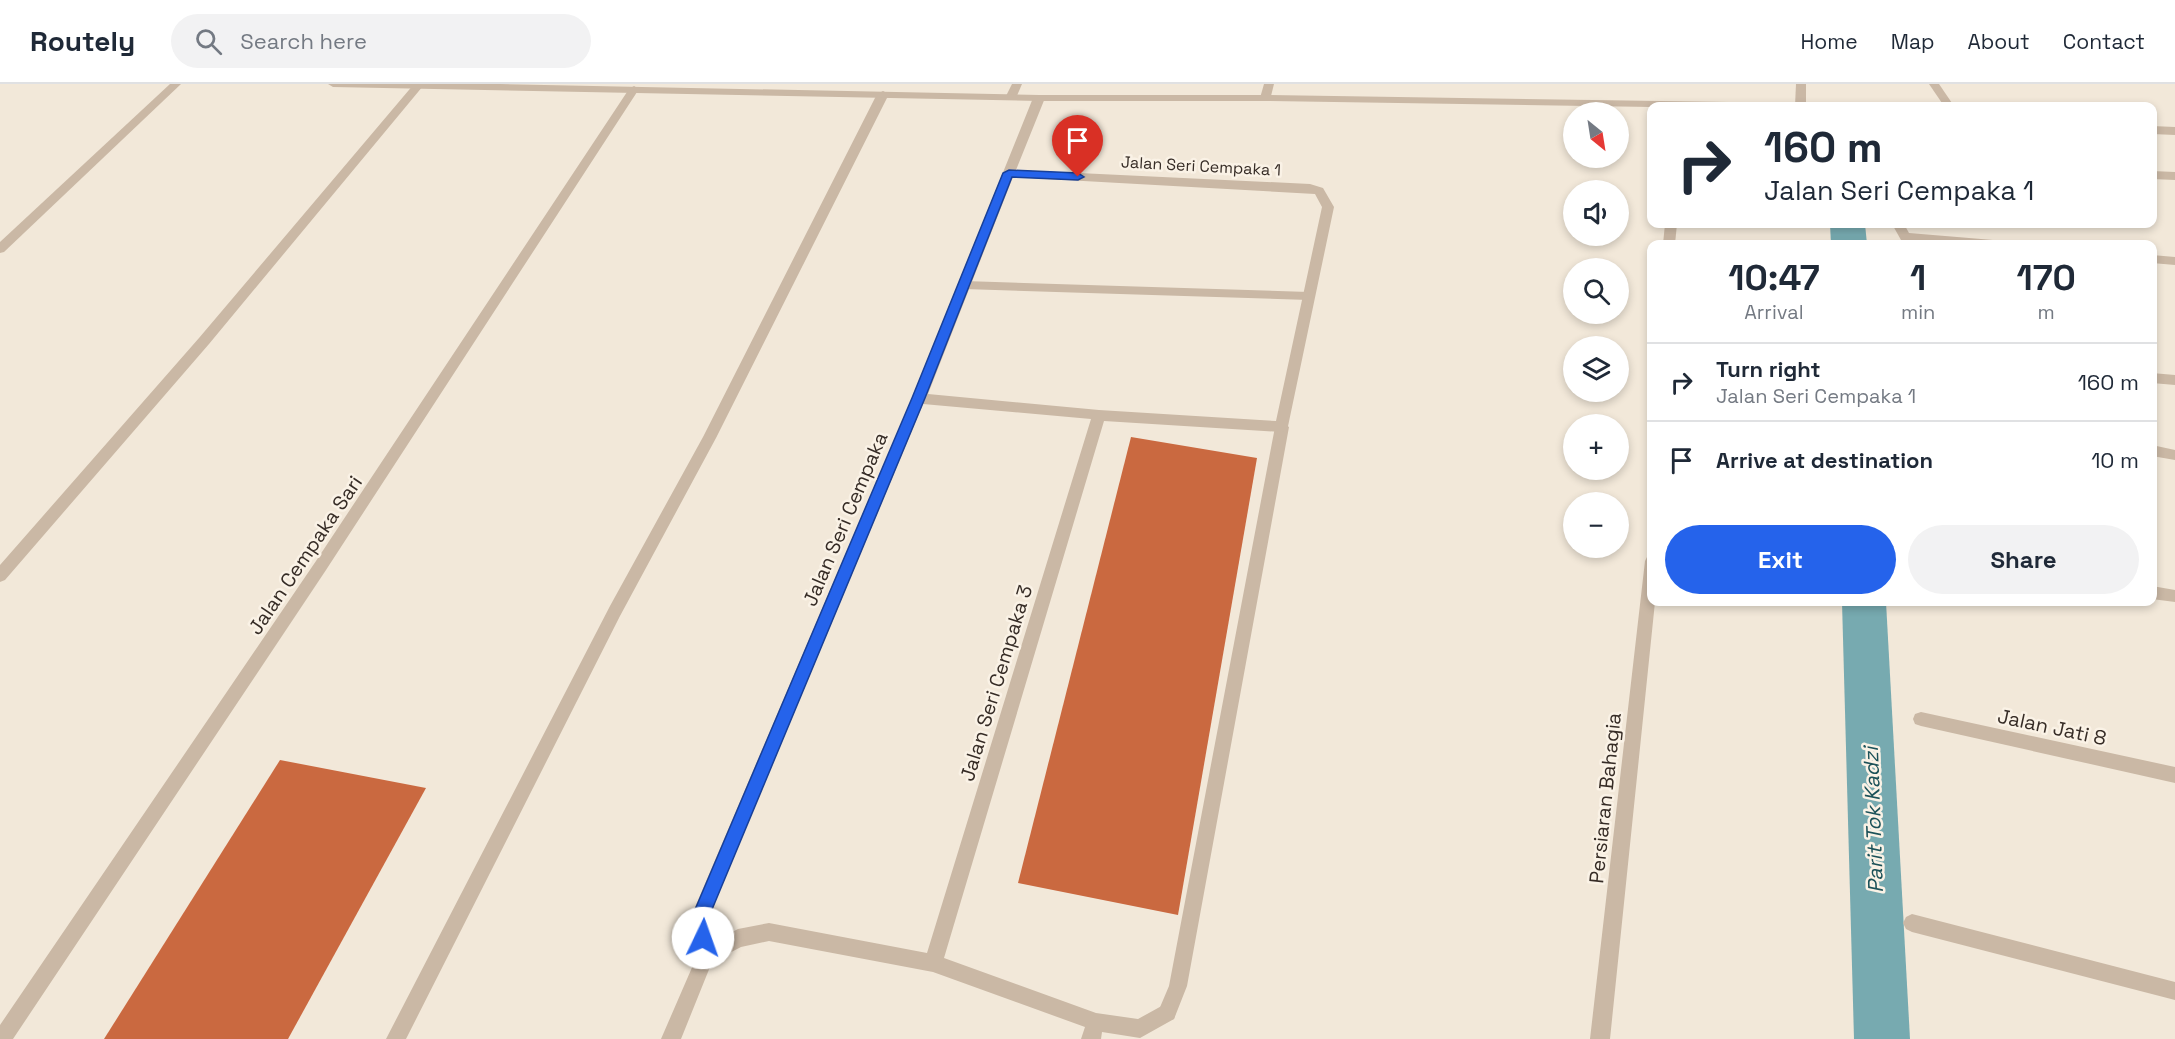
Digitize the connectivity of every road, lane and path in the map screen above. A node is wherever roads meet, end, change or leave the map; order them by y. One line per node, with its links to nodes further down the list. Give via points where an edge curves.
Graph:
1 (176, 84): 24 (street)
2 (333, 84): 7 (street)
3 (1017, 84): 11 (street)
4 (1269, 84): 13 (street)
5 (1801, 84): 14 (street)
6 (1934, 84): 15 (street)
7 (427, 85): 9 (street); 36 (street)
8 (722, 88): 9 (street); 10 (street)
9 (634, 89): 47 (street, Jalan Cempaka Sari, via 291,614)
10 (884, 94): 11 (street); 48 (street)
11 (1012, 96): 12 (street)
12 (1039, 98): 13 (street); 19 (street, Jalan Seri Cempaka)
13 (1266, 98): 16 (street)
14 (1801, 102)
15 (1946, 102)
16 (1647, 104)
17 (2157, 130): 18 (street)
18 (2175, 131)
19 (1009, 173): 27 (street, Jalan Seri Cempaka); 28 (street, Jalan Seri Cempaka 1, via 1319,191 1328,207)
20 (2157, 175): 21 (street)
21 (2175, 176)
22 (1900, 228): 23 (street, via 1905,237)
23 (1943, 240)
24 (0, 249)
25 (2157, 259): 26 (street)
26 (2175, 261)
27 (964, 285): 28 (street); 31 (street, Jalan Seri Cempaka)
28 (1309, 296): 33 (street)
29 (2157, 378): 30 (street)
30 (2175, 380)
31 (919, 398): 32 (street); 43 (street, Jalan Seri Cempaka, via 699,919)
32 (1099, 415): 33 (street); 44 (street, Jalan Seri Cempaka 3)
33 (1282, 427): 46 (street, via 1178,987 1167,1012 1140,1029)
34 (2157, 451): 35 (street)
35 (2175, 455)
36 (0, 576)
37 (2157, 593): 38 (street)
38 (2175, 596)
39 (1647, 606): 50 (street, Persiaran Bahagia)
40 (1921, 719): 41 (street, Jalan Jati 8)
41 (2175, 775)
42 (1912, 923): 45 (street)
43 (706, 956): 44 (street, via 738,938 769,932); 49 (street)
44 (933, 963): 46 (street)
45 (2175, 991)
46 (1093, 1030)
47 (2, 1039)
48 (396, 1039)
49 (671, 1039)
50 (1600, 1039)

